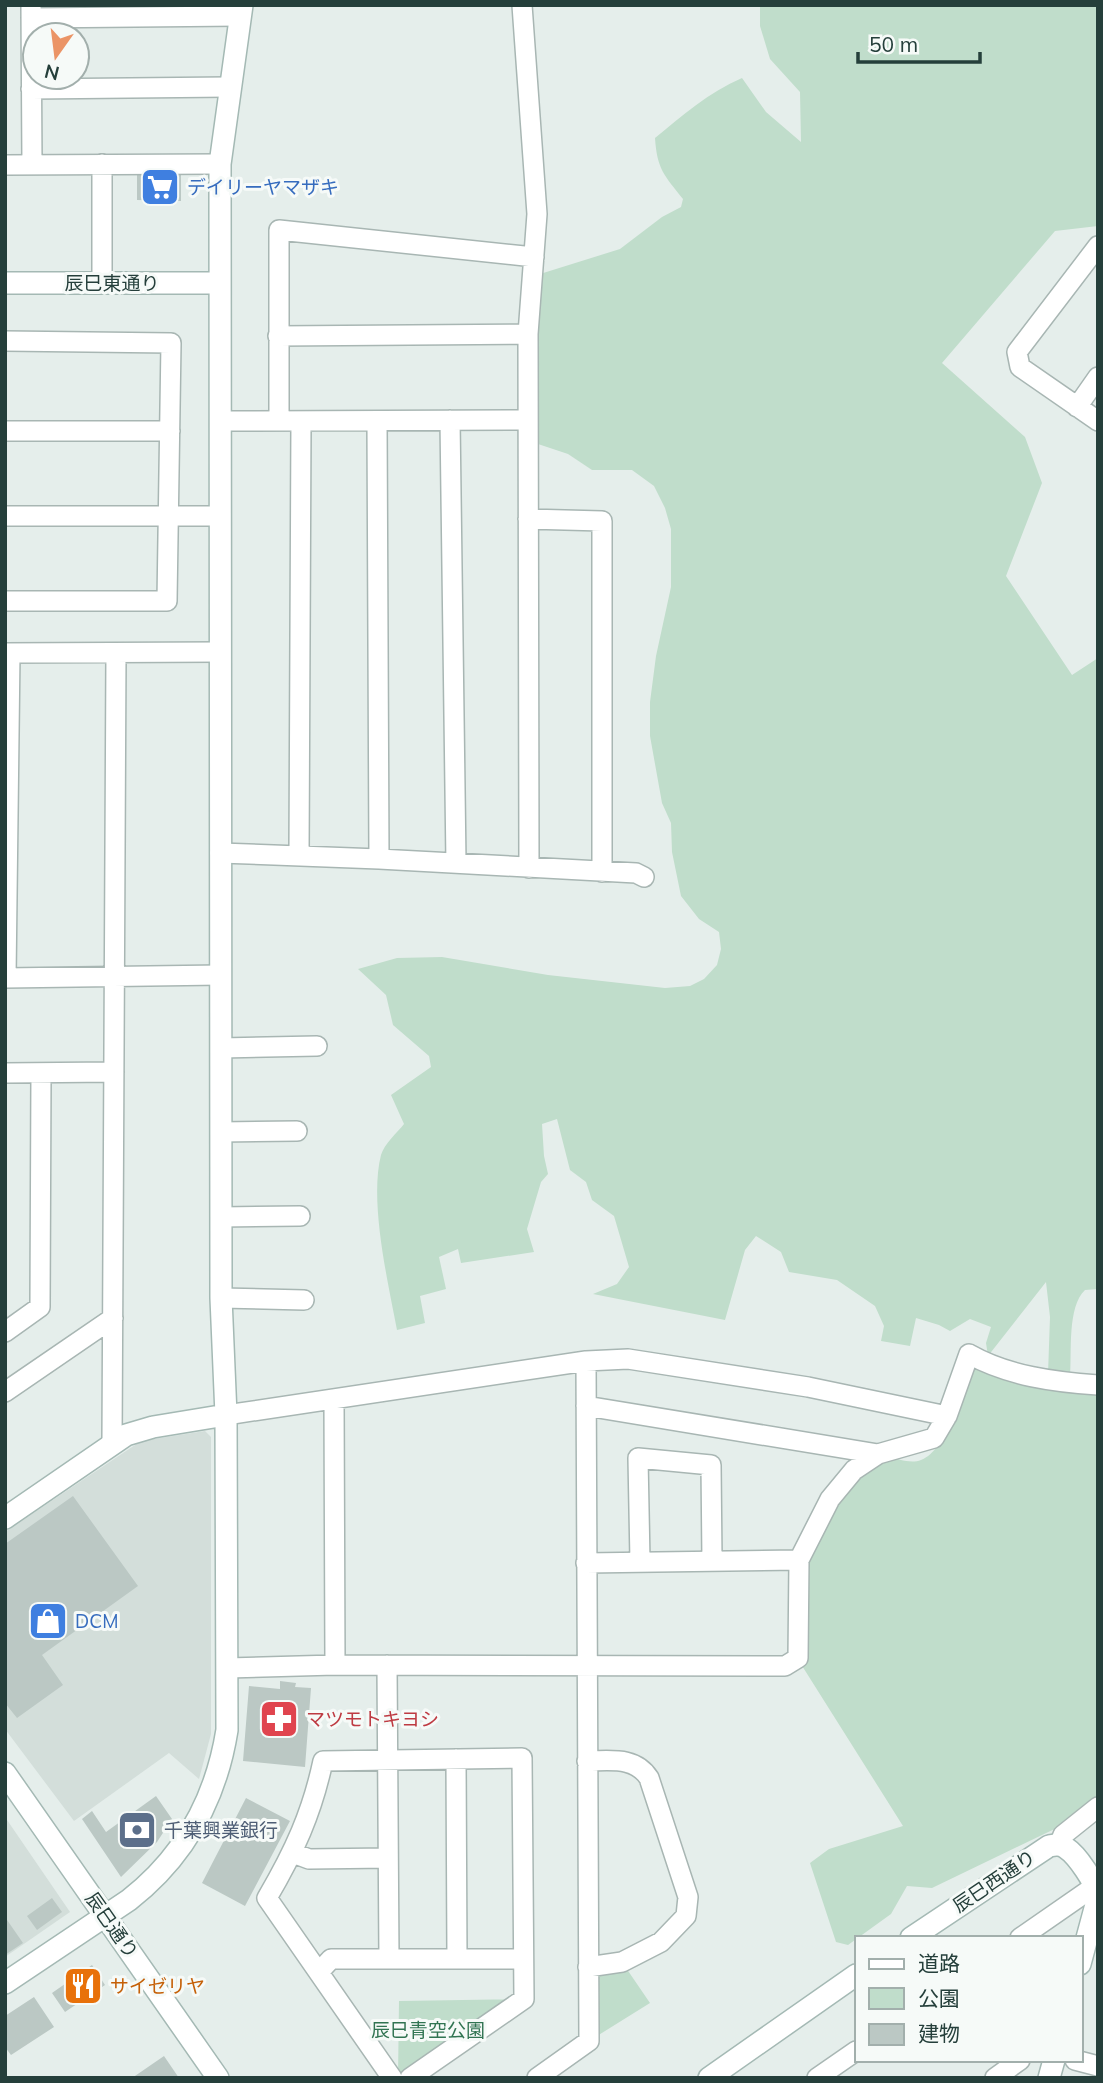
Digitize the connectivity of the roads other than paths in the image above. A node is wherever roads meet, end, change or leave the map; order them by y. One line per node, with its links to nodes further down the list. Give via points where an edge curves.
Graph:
1 (522, 5): 12 (street, via 537,214)
2 (241, 10): 3 (street); 4 (street)
3 (31, 11)
4 (229, 87): 5 (street); 8 (street)
5 (91, 88)
6 (31, 91): 10 (street)
7 (102, 164): 8 (street); 10 (street); 14 (street)
8 (220, 164): 15 (street)
9 (5, 165): 10 (street)
10 (32, 165)
11 (1098, 246): 20 (street, via 1017,352 1020,367)
12 (534, 257): 16 (street); 17 (street, via 279,230)
13 (5, 283): 14 (street, 辰巳東通り)
14 (102, 284): 15 (street, 辰巳東通り)
15 (219, 284): 23 (street)
16 (528, 334): 17 (street); 22 (street)
17 (278, 335): 24 (street)
18 (5, 341): 29 (street, via 171,343)
19 (1098, 377): 20 (street)
20 (1077, 407): 27 (street)
21 (450, 420): 22 (street); 26 (street); 42 (street)
22 (527, 420): 33 (street)
23 (220, 421): 24 (street); 31 (street)
24 (279, 421): 25 (street)
25 (301, 421): 26 (street); 40 (street)
26 (377, 421): 41 (street)
27 (1098, 421)
28 (5, 431): 29 (street)
29 (170, 431): 32 (street)
30 (5, 516): 32 (street)
31 (220, 516): 32 (street); 35 (street)
32 (169, 517): 34 (street, via 167,601)
33 (528, 519): 43 (street); 44 (street, via 602,521)
34 (5, 601)
35 (220, 652): 37 (street); 39 (street)
36 (8, 653): 37 (street); 38 (street)
37 (116, 653): 47 (street)
38 (7, 731): 48 (street)
39 (220, 853): 40 (street); 46 (street)
40 (299, 856): 41 (street)
41 (379, 859): 42 (street)
42 (456, 863): 43 (street)
43 (529, 868): 44 (street)
44 (602, 872): 45 (street)
45 (644, 877)
46 (221, 975): 47 (street); 50 (street)
47 (114, 976): 48 (street); 51 (street)
48 (6, 978)
49 (317, 1046): 50 (street)
50 (221, 1048): 55 (street)
51 (114, 1072): 53 (street); 60 (street)
52 (5, 1073): 53 (street)
53 (41, 1073): 61 (street, via 40,1307)
54 (298, 1130): 55 (street)
55 (221, 1132): 57 (street)
56 (300, 1216): 57 (street)
57 (221, 1217): 58 (street)
58 (221, 1298): 59 (street); 67 (street)
59 (304, 1300)
60 (113, 1318): 64 (street); 69 (street)
61 (5, 1332)
62 (586, 1361): 65 (street); 66 (street); 68 (street, via 628,1359 808,1387)
63 (1098, 1385): 68 (street, via 1011,1372 969,1354)
64 (5, 1392)
65 (334, 1399): 67 (street); 76 (street)
66 (586, 1406): 70 (street); 75 (street)
67 (226, 1415): 69 (street, via 138,1430); 79 (street)
68 (947, 1416): 70 (street, via 934,1438)
69 (112, 1444): 71 (street)
70 (878, 1454): 73 (street, via 854,1470 830,1499)
71 (5, 1518)
72 (712, 1560): 73 (street); 74 (street); 74 (street, via 711,1465 638,1458)
73 (799, 1560): 78 (street, via 798,1658 785,1666)
74 (640, 1561): 75 (street)
75 (586, 1563): 78 (street)
76 (335, 1665): 77 (street); 79 (street)
77 (387, 1665): 78 (street); 80 (street)
78 (586, 1666): 82 (street)
79 (227, 1668): 89 (street, via 223,1754 201,1816 180,1849 147,1886)
80 (388, 1759): 81 (street); 86 (street, via 323,1761 317,1792); 87 (street)
81 (456, 1759): 94 (street); 95 (street, via 522,1758)
82 (587, 1761): 96 (street); 96 (street, via 626,1761 645,1771 688,1907 686,1916 661,1942 622,1962)
83 (5, 1773): 89 (street, 辰巳通り)
84 (1098, 1807): 85 (street, via 1063,1835)
85 (1059, 1845): 88 (street, 辰巳西通り, via 1068,1849); 90 (street, 辰巳西通り, via 1039,1851)
86 (293, 1853): 87 (street, via 309,1859); 97 (street, via 267,1898)
87 (388, 1858): 93 (street)
88 (1097, 1893): 91 (street); 92 (street)
89 (105, 1915): 99 (street); 103 (street, 辰巳通り)
90 (914, 1936)
91 (1023, 1936)
92 (1082, 1956)
93 (389, 1958): 94 (street); 97 (street, via 331,1959)
94 (457, 1959): 95 (street)
95 (523, 1959): 105 (street, via 524,1999)
96 (588, 1967): 106 (street, via 589,2042)
97 (319, 1972): 104 (street)
98 (855, 1976): 102 (street)
99 (5, 1983)
100 (855, 2052): 108 (street)
101 (1017, 2062): 109 (street)
102 (732, 2071): 107 (street)
103 (218, 2078)
104 (392, 2078)
105 (410, 2078)
106 (537, 2078)
107 (709, 2078)
108 (817, 2078)
109 (995, 2078)

